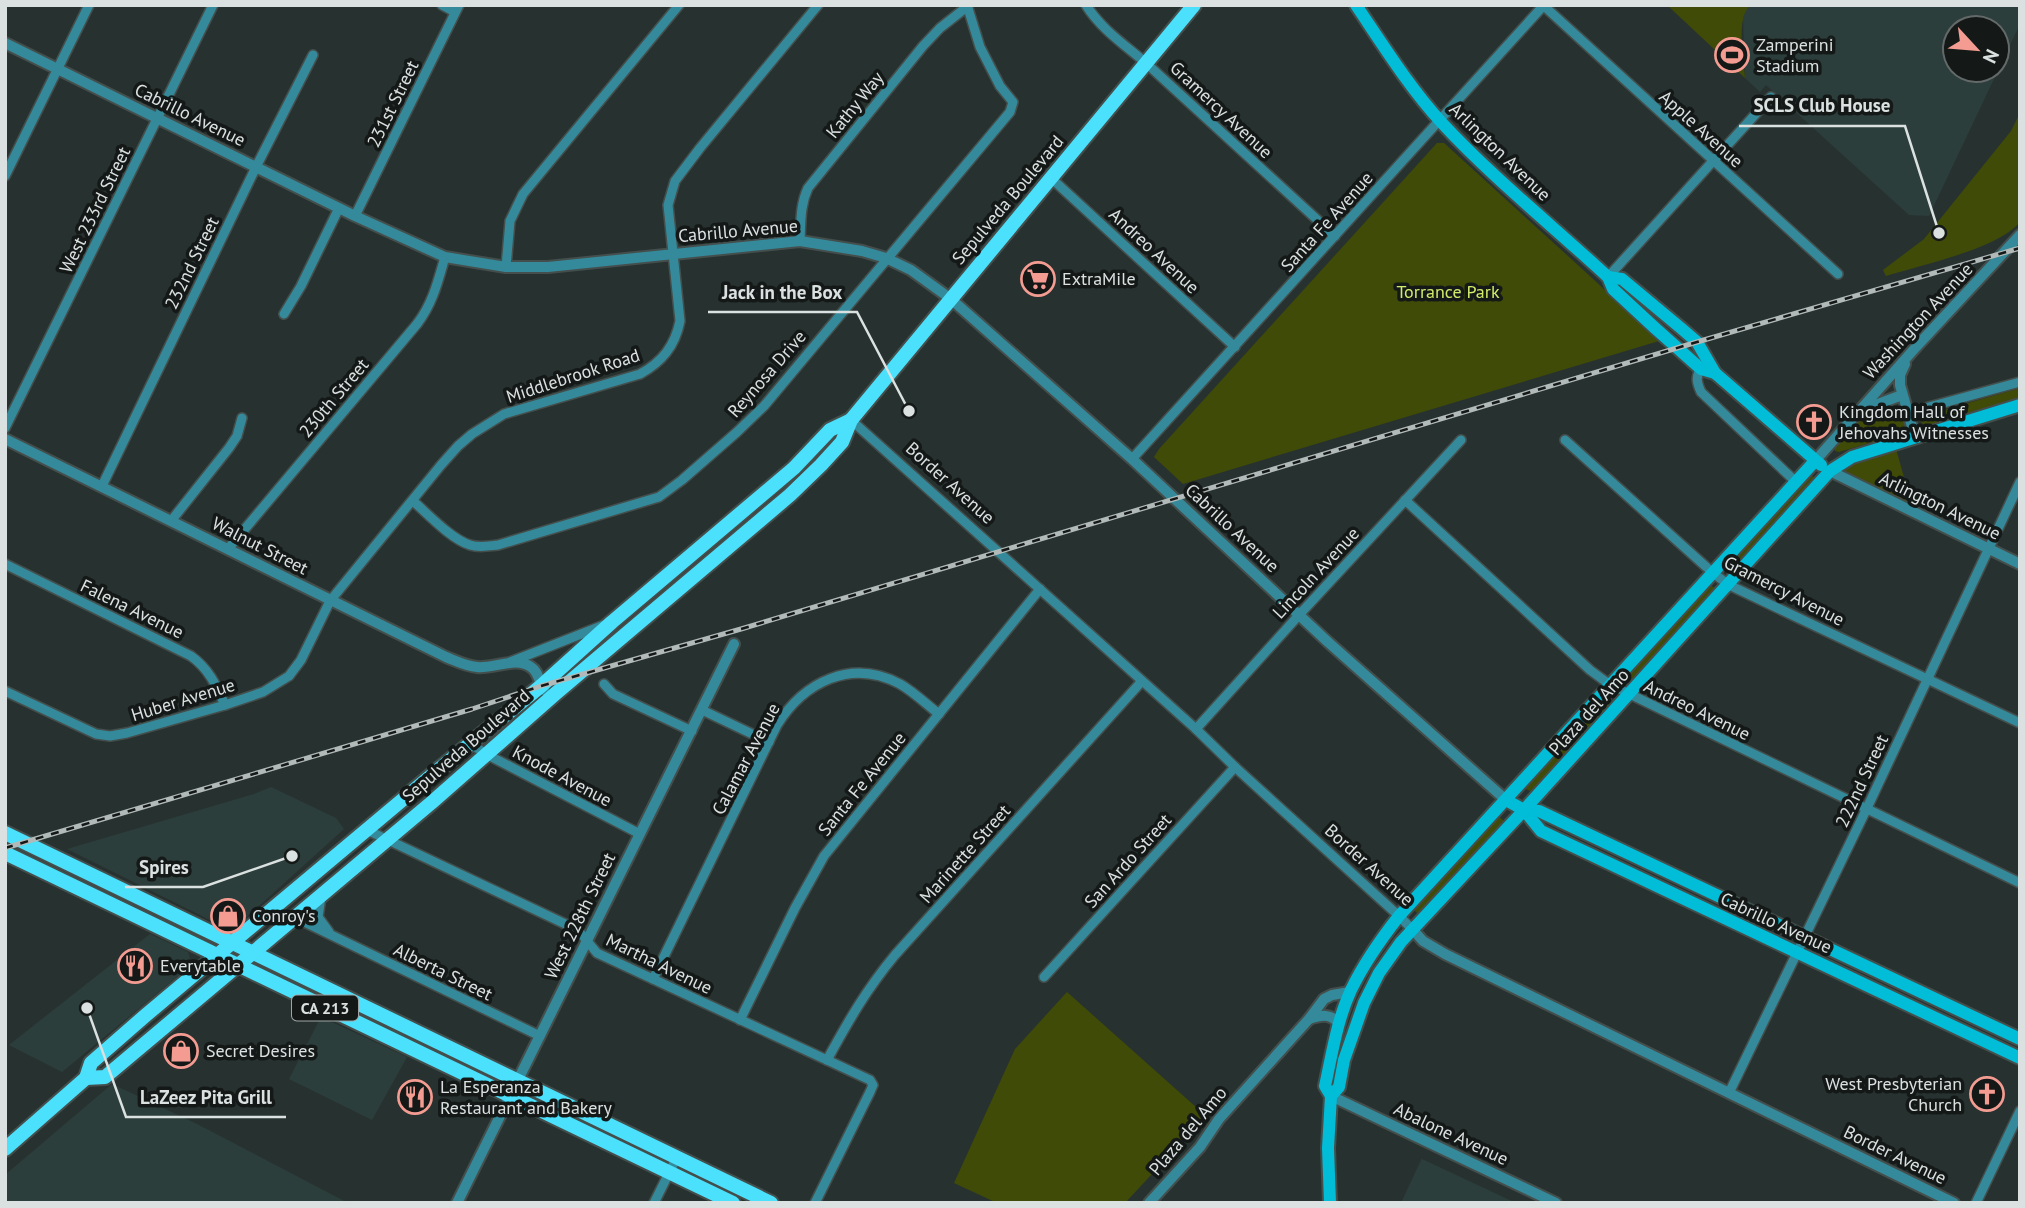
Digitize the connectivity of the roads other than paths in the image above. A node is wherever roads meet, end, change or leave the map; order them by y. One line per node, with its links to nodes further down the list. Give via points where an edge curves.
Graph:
1 (89, 5): 15 (street)
2 (213, 5): 17 (street, West 233rd Street)
3 (442, 5): 11 (street)
4 (679, 5): 31 (street, via 523,194 510,221)
5 (818, 5): 28 (street, Middlebrook Road, via 675,181 668,205)
6 (968, 5): 27 (street, Kathy Way, via 923,46 808,188 801,207); 30 (street, Reynosa Drive, via 980,47 1012,106)
7 (1086, 5): 14 (street, Gramercy Avenue)
8 (1194, 5): 14 (main road, Sepulveda Boulevard)
9 (1356, 5): 18 (main road, Arlington Avenue)
10 (1544, 6): 18 (street, Santa Fe Avenue); 19 (street, Apple Avenue)
11 (457, 9): 24 (street, 231st Street)
12 (5, 43): 15 (street, Cabrillo Avenue)
13 (313, 55): 20 (street, 232nd Street)
14 (1146, 63): 22 (main road, Sepulveda Boulevard); 26 (street, Gramercy Avenue)
15 (58, 69): 17 (street, Cabrillo Avenue); 21 (street)
16 (1771, 97): 19 (street)
17 (157, 118): 20 (street, Cabrillo Avenue); 47 (street, West 233rd Street)
18 (1440, 121): 26 (street, Santa Fe Avenue); 33 (main road, Arlington Avenue)
19 (1713, 161): 32 (street, Apple Avenue); 33 (street)
20 (256, 167): 23 (street, Cabrillo Avenue); 57 (street, 232nd Street)
21 (5, 176)
22 (1051, 178): 34 (main road, Sepulveda Boulevard); 36 (street, Andreo Avenue)
23 (339, 208): 24 (street, Cabrillo Avenue); 35 (street)
24 (355, 216): 29 (street, Cabrillo Avenue)
25 (2020, 235): 37 (street, Washington Avenue)
26 (1335, 236): 36 (street, Santa Fe Avenue)
27 (800, 241): 28 (street, Cabrillo Avenue); 30 (street, Cabrillo Avenue)
28 (673, 254): 31 (street, Cabrillo Avenue); 58 (street, Middlebrook Road, via 680,321 664,358 640,374 489,422 458,446)
29 (445, 257): 31 (street, Cabrillo Avenue); 63 (street, 230th Street, via 434,296 418,324)
30 (886, 258): 34 (street, Cabrillo Avenue); 58 (street, Reynosa Drive, via 764,405 659,496 482,547 458,539)
31 (506, 267)
32 (1838, 274)
33 (1608, 277): 38 (main road, Arlington Avenue, via 1613,289); 39 (main road, Arlington Avenue, via 1622,279 1697,342)
34 (951, 299): 46 (main road, Sepulveda Boulevard); 52 (street, Cabrillo Avenue)
35 (284, 314)
36 (1235, 346): 52 (street, Santa Fe Avenue)
37 (1916, 347): 41 (street, via 1900,376); 43 (street, Washington Avenue)
38 (1702, 369): 39 (main road, Arlington Avenue); 55 (street, via 1697,375 1701,391)
39 (1715, 373): 53 (main road, Arlington Avenue)
40 (2020, 382): 44 (street)
41 (1902, 395): 43 (street); 44 (street)
42 (2020, 405): 48 (main road, Plaza del Amo)
43 (1859, 411): 53 (street, Washington Avenue)
44 (1907, 412): 48 (street)
45 (243, 418): 60 (street, via 237,436)
46 (851, 420): 61 (main road, Sepulveda Boulevard, via 830,430); 62 (main road, Sepulveda Boulevard, via 842,442 821,465); 69 (street, Border Avenue)
47 (5, 428)
48 (1915, 437): 54 (main road, Plaza del Amo, via 1852,457)
49 (5, 439): 57 (street, Walnut Street)
50 (1461, 440): 59 (street, Lincoln Avenue)
51 (1565, 440): 67 (street, Gramercy Avenue)
52 (1132, 459): 71 (street, Cabrillo Avenue)
53 (1815, 461): 54 (main road, Arlington Avenue); 55 (main road, Plaza del Amo)
54 (1830, 471): 64 (street, Arlington Avenue); 68 (main road, Plaza del Amo)
55 (1796, 482): 67 (main road, Plaza del Amo)
56 (2020, 482): 64 (street, 222nd Street)
57 (102, 486): 60 (street, Walnut Street)
58 (413, 500): 70 (street, Middlebrook Road)
59 (1405, 500): 71 (street, Lincoln Avenue); 78 (street, Andreo Avenue)
60 (171, 521): 63 (street, Walnut Street)
61 (727, 526): 62 (main road); 72 (main road, Sepulveda Boulevard)
62 (738, 540): 80 (main road, Sepulveda Boulevard)
63 (228, 549): 70 (street, Walnut Street)
64 (1988, 549): 65 (street, Arlington Avenue); 75 (street, 222nd Street)
65 (2020, 564)
66 (5, 565): 82 (street, Falena Avenue, via 202,663)
67 (1713, 573): 68 (street, Gramercy Avenue); 78 (main road, Plaza del Amo)
68 (1729, 585): 75 (street, Gramercy Avenue); 81 (main road, Plaza del Amo)
69 (1040, 589): 76 (street, Border Avenue); 84 (street, Santa Fe Avenue)
70 (330, 601): 74 (street, Walnut Street, via 463,664); 82 (street, Huber Avenue, via 289,676 263,692)
71 (1298, 615): 86 (street, Lincoln Avenue); 92 (street, Cabrillo Avenue)
72 (612, 622): 74 (street, Walnut Street); 80 (main road, Sepulveda Boulevard)
73 (734, 644): 83 (street, West 228th Street)
74 (504, 664): 80 (street, Walnut Street, via 529,665)
75 (1927, 679): 85 (street, Gramercy Avenue); 93 (street, 222nd Street)
76 (1142, 681): 86 (street, Border Avenue); 124 (street, Marinette Street, via 880,974 853,1011)
77 (604, 684): 87 (street, via 612,694)
78 (1609, 684): 81 (street, Andreo Avenue); 92 (main road, Plaza del Amo)
79 (5, 691): 82 (street, Huber Avenue, via 96,734 110,736)
80 (546, 692): 89 (main road, Sepulveda Boulevard); 90 (main road, Sepulveda Boulevard)
81 (1629, 694): 93 (street, Andreo Avenue); 94 (main road, Plaza del Amo)
82 (225, 705)
83 (702, 710): 87 (street, West 228th Street); 88 (street)
84 (939, 714): 88 (street, Calamar Avenue, via 900,684 853,673 824,680 796,700); 117 (street, Santa Fe Avenue, via 824,856)
85 (2020, 723)
86 (1196, 729): 91 (street, Border Avenue)
87 (692, 731): 97 (street, West 228th Street)
88 (769, 742): 114 (street, Calamar Avenue)
89 (471, 744): 90 (street, Knode Avenue); 95 (main road, Sepulveda Boulevard)
90 (486, 754): 97 (street, Knode Avenue); 98 (main road, Sepulveda Boulevard)
91 (1235, 767): 102 (street, Border Avenue); 113 (street, San Ardo Street)
92 (1506, 800): 94 (main road, Cabrillo Avenue); 102 (main road, Plaza del Amo)
93 (1867, 808): 100 (street, Andreo Avenue); 106 (street, 222nd Street)
94 (1524, 810): 104 (main road, Plaza del Amo); 106 (main road, Cabrillo Avenue, via 1539,811); 109 (main road, Cabrillo Avenue, via 1541,831)
95 (367, 830): 98 (street, Martha Avenue); 108 (main road, Sepulveda Boulevard)
96 (5, 833): 108 (main road, CA 213)
97 (640, 834): 107 (street, West 228th Street)
98 (387, 839): 101 (main road, Sepulveda Boulevard); 107 (street, Martha Avenue, via 578,930)
99 (5, 853): 111 (main road, CA 213)
100 (2020, 883)
101 (322, 894): 103 (main road, Sepulveda Boulevard); 105 (street, via 318,917)
102 (1399, 916): 104 (street, Border Avenue); 115 (main road, Plaza del Amo)
103 (294, 917): 105 (street, Alberta Street); 110 (main road, Sepulveda Boulevard)
104 (1413, 930): 127 (street, Border Avenue, via 1445,954); 128 (main road, Plaza del Amo, via 1374,983 1352,1033 1339,1087)
105 (333, 936): 119 (street, Alberta Street)
106 (1804, 936): 109 (street, 222nd Street); 120 (main road, Cabrillo Avenue)
107 (587, 941): 114 (street, Martha Avenue, via 597,953); 119 (street, West 228th Street)
108 (232, 943): 110 (main road, CA 213); 111 (main road, Sepulveda Boulevard)
109 (1797, 952): 123 (main road, Cabrillo Avenue); 127 (street, 222nd Street)
110 (251, 953): 112 (main road, Sepulveda Boulevard); 122 (main road, CA 213)
111 (217, 955): 112 (main road, CA 213); 125 (main road, Sepulveda Boulevard, via 91,1063)
112 (237, 965): 121 (main road, CA 213); 125 (main road, Sepulveda Boulevard, via 104,1077)
113 (1044, 977)
114 (653, 979): 117 (street, Martha Avenue)
115 (1350, 992): 116 (street, Plaza del Amo, via 1324,999); 118 (main road, Plaza del Amo)
116 (1309, 1019): 118 (street, via 1321,1015); 139 (street, Plaza del Amo)
117 (740, 1020): 124 (street, Martha Avenue)
118 (1339, 1024): 128 (main road, Plaza del Amo, via 1325,1086)
119 (540, 1036): 126 (street, West 228th Street)
120 (2020, 1039)
121 (414, 1050): 122 (main road, via 422,1044 448,1057); 129 (main road, CA 213)
122 (468, 1056): 126 (main road, CA 213)
123 (2020, 1058)
124 (827, 1060): 138 (street, Martha Avenue, via 873,1085)
125 (86, 1078): 131 (main road, Sepulveda Boulevard)
126 (519, 1081): 129 (street, West 228th Street); 132 (main road, CA 213)
127 (1729, 1093): 142 (street, Border Avenue)
128 (1331, 1096): 140 (main road); 141 (street, Abalone Avenue)
129 (510, 1097): 133 (main road, CA 213); 134 (street, West 228th Street)
130 (2020, 1111): 143 (street)
131 (5, 1149)
132 (677, 1157): 133 (street); 137 (main road, CA 213)
133 (669, 1172): 135 (street); 136 (main road, CA 213)
134 (457, 1203)
135 (654, 1203)
136 (733, 1203)
137 (772, 1203)
138 (815, 1203)
139 (1149, 1203)
140 (1329, 1203)
141 (1556, 1203)
142 (1954, 1203)
143 (1976, 1203)

